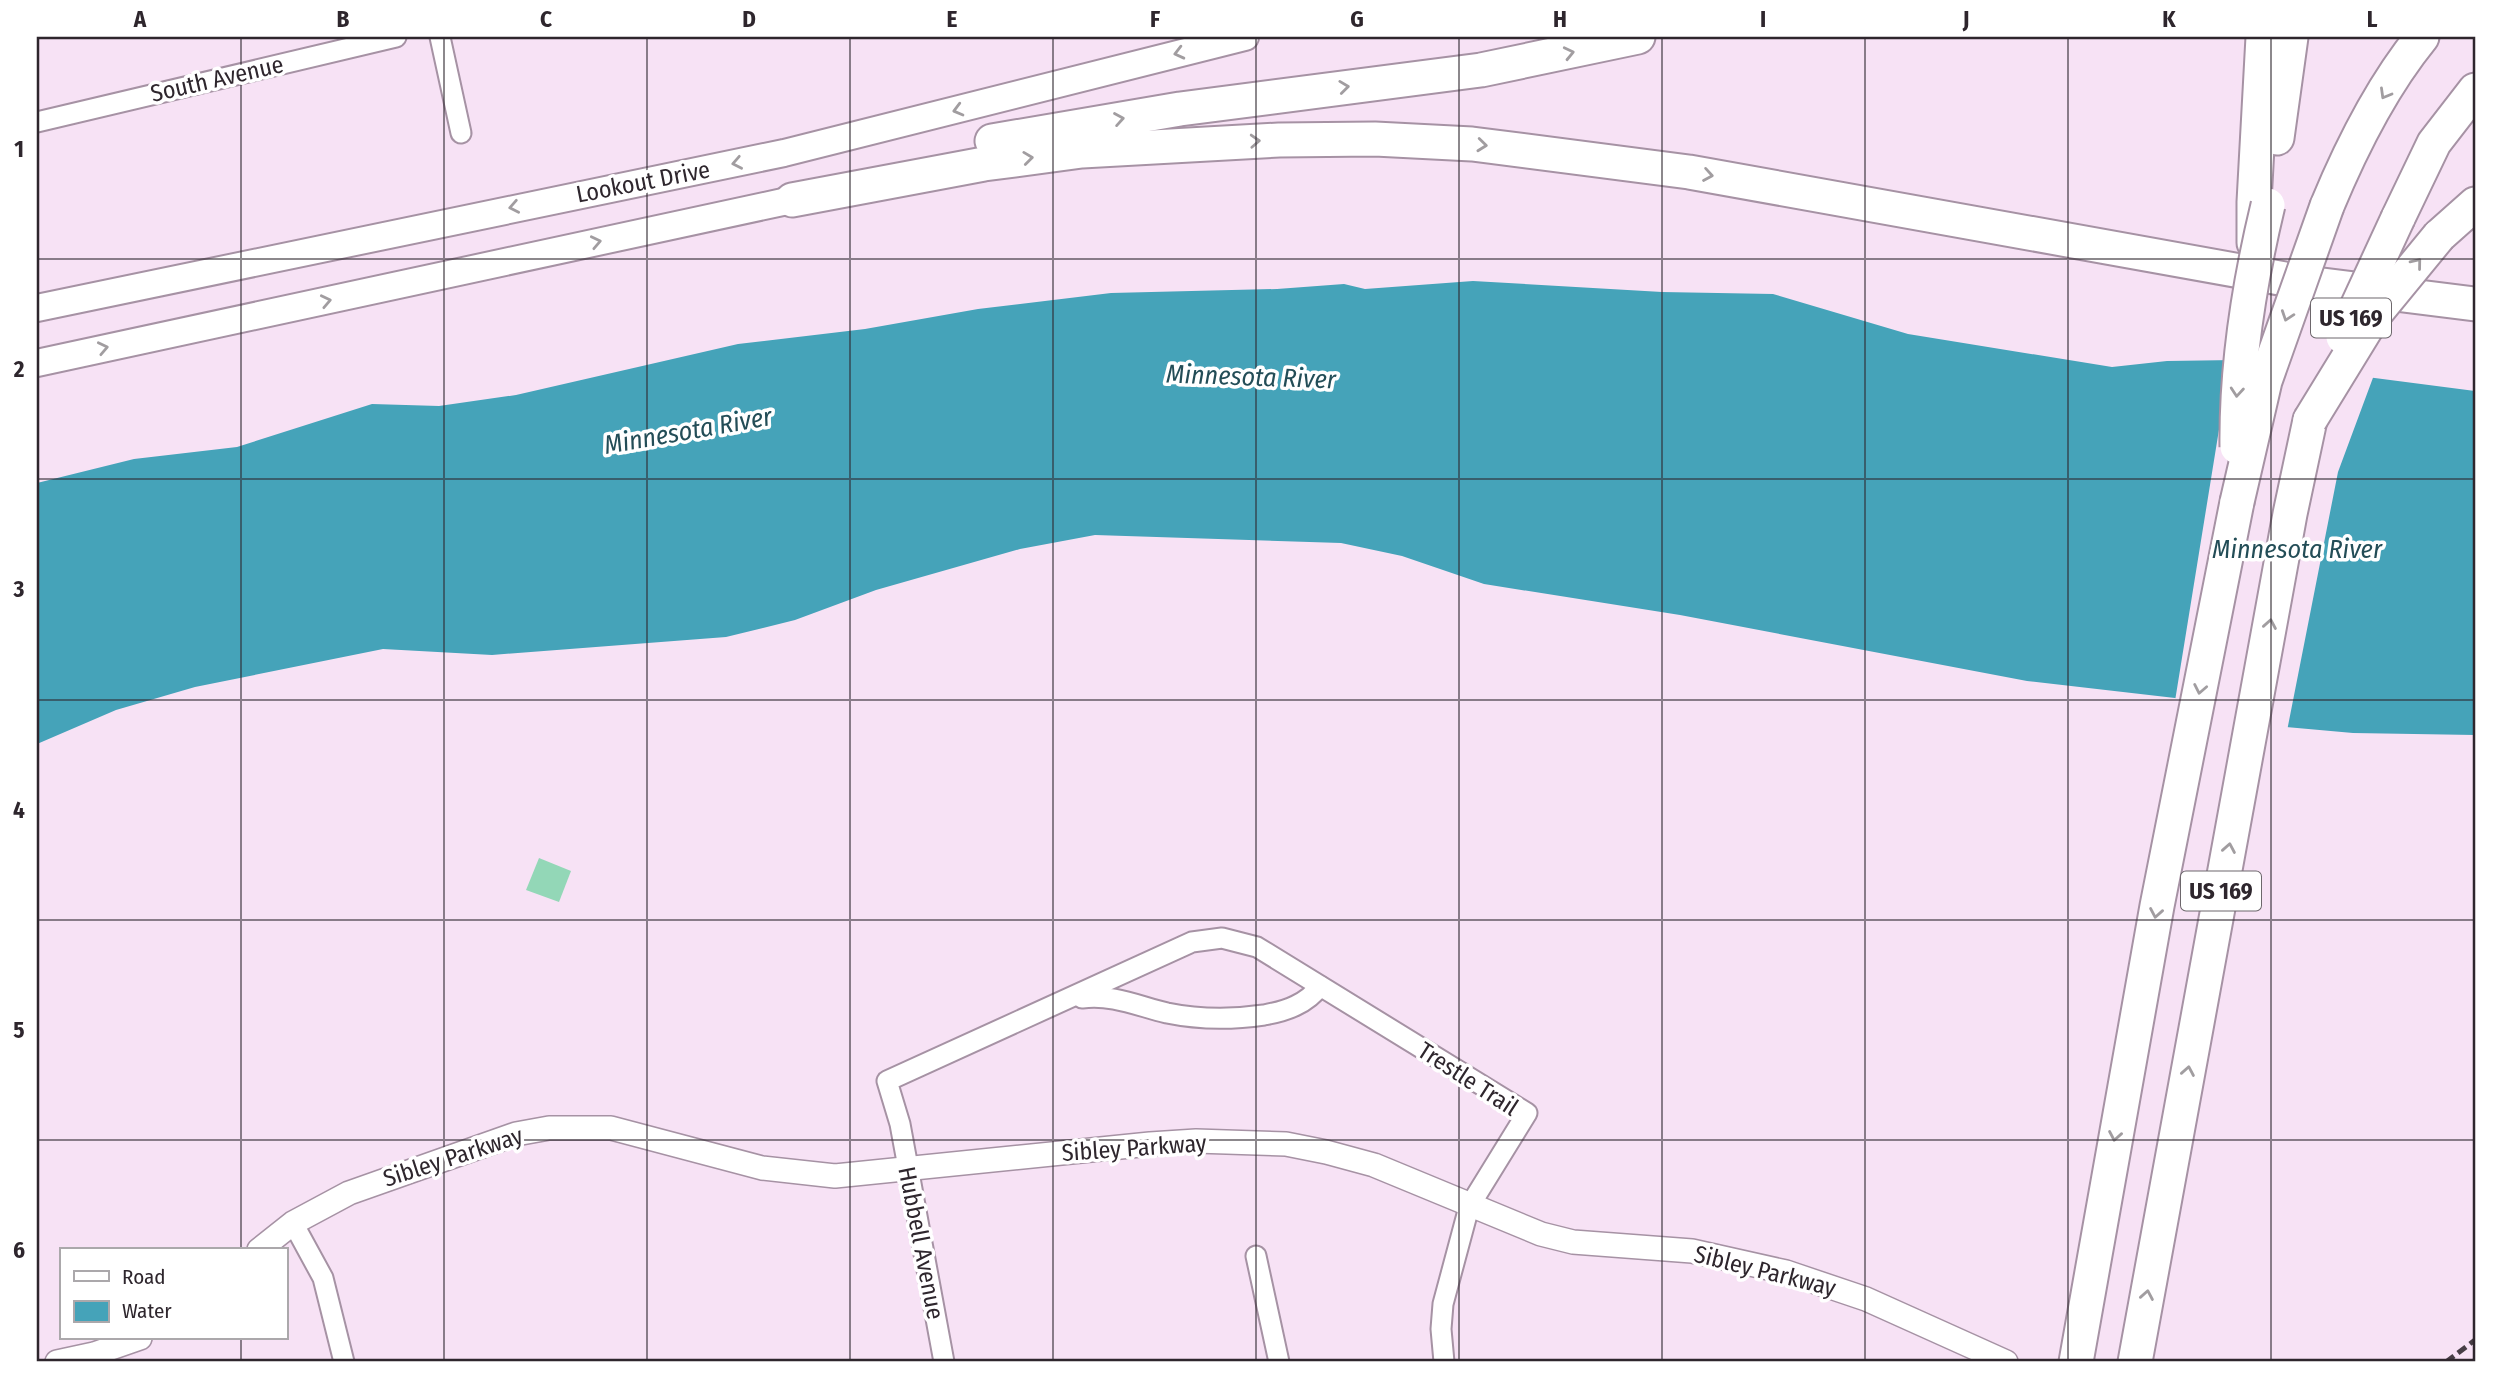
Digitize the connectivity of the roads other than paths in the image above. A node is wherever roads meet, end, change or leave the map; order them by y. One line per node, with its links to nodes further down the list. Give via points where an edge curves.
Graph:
1 (396, 37): 9 (street, South Avenue)
2 (440, 37): 10 (street)
3 (1245, 37): 15 (main road, Lookout Drive, one-way to 15, via 784,153)
4 (1639, 37): 11 (highway, one-way to 4, via 972,145 1180,109 1481,70)
5 (2263, 37): 12 (highway)
6 (2291, 37): 12 (highway)
7 (2422, 37): 18 (highway, US 169, one-way to 18, bridge, via 2405,58 2344,166 2327,206 2265,381)
8 (2475, 90): 17 (highway, US 169, bridge, via 2434,143 2357,301)
9 (37, 122)
10 (461, 134)
11 (792, 200): 14 (highway, one-way to 14, via 984,164 1082,151 1279,140 1472,144 1689,172 2307,283); 16 (main road, Lookout Drive, one-way to 11)
12 (2261, 203): 18 (highway, one-way to 18, bridge, via 2236,395)
13 (2475, 204): 17 (highway, one-way to 13, bridge, via 2375,314 2439,236)
14 (2475, 304)
15 (37, 308)
16 (37, 363)
17 (2310, 420): 37 (highway, US 169, one-way to 17)
18 (2237, 502): 27 (highway, US 169, one-way to 27)
19 (1320, 986): 20 (street, Trestle Trail, via 1310,1000 1275,1013 1224,1021 1169,1013 1102,995); 20 (street, Trestle Trail, via 1257,947 1222,938 1192,942); 23 (street, Trestle Trail, via 1527,1113)
20 (1067, 1000): 21 (street, Trestle Trail)
21 (887, 1081): 22 (street, Hubbell Avenue, via 900,1124)
22 (906, 1171): 23 (street, Sibley Parkway, via 1150,1144 1286,1144 1374,1165); 24 (street, Sibley Parkway, via 796,1174 611,1128 549,1128 516,1134 349,1192); 33 (street, Hubbell Avenue)
23 (1469, 1207): 29 (street, Sibley Parkway, via 1573,1242 1692,1251 1786,1272 1866,1299); 30 (street, via 1443,1304)
24 (293, 1223): 25 (street, Sibley Parkway); 32 (street, via 323,1278)
25 (262, 1248)
26 (1256, 1256): 34 (street)
27 (2093, 1257): 35 (highway); 36 (highway, US 169)
28 (134, 1340): 31 (street)
29 (1994, 1360)
30 (1437, 1361)
31 (57, 1362)
32 (344, 1362)
33 (944, 1362)
34 (1279, 1362)
35 (2061, 1362)
36 (2076, 1362)
37 (2135, 1362)

